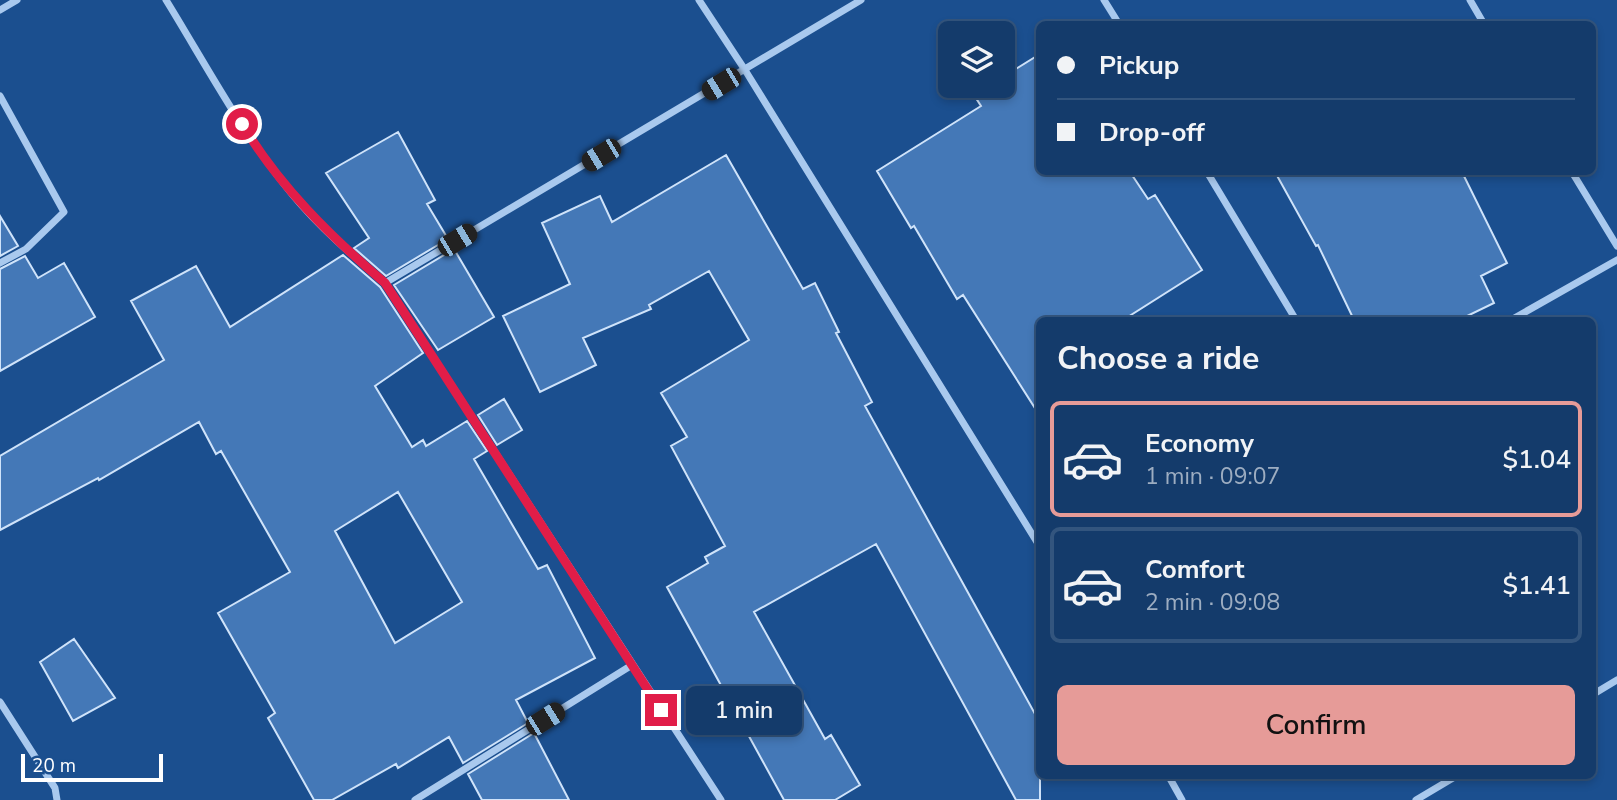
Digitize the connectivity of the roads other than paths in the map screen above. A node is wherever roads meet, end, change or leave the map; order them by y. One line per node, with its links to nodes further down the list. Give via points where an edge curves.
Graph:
1 (17, 0): 7 (street)
2 (166, 0): 17 (street, via 255,145 292,194)
3 (699, 0): 10 (street)
4 (861, 0): 10 (street)
5 (1104, 0): 8 (street)
6 (1470, 0): 9 (street)
7 (0, 10)
8 (1117, 21)
9 (1482, 21)
10 (745, 70): 17 (street); 20 (street)
11 (0, 96): 16 (street, via 64,212 26,248)
12 (1209, 175): 18 (street)
13 (1574, 175): 14 (street)
14 (1617, 246)
15 (1617, 260): 19 (street)
16 (0, 262)
17 (385, 283): 21 (street)
18 (1294, 317)
19 (1516, 317)
20 (1036, 542)
21 (632, 664): 28 (street); 29 (street)
22 (1617, 680): 23 (street)
23 (1596, 693)
24 (0, 702): 27 (street, via 55,788)
25 (1170, 779): 30 (street)
26 (1451, 779): 31 (street)
27 (57, 800)
28 (415, 800)
29 (721, 800)
30 (1182, 800)
31 (1416, 800)

